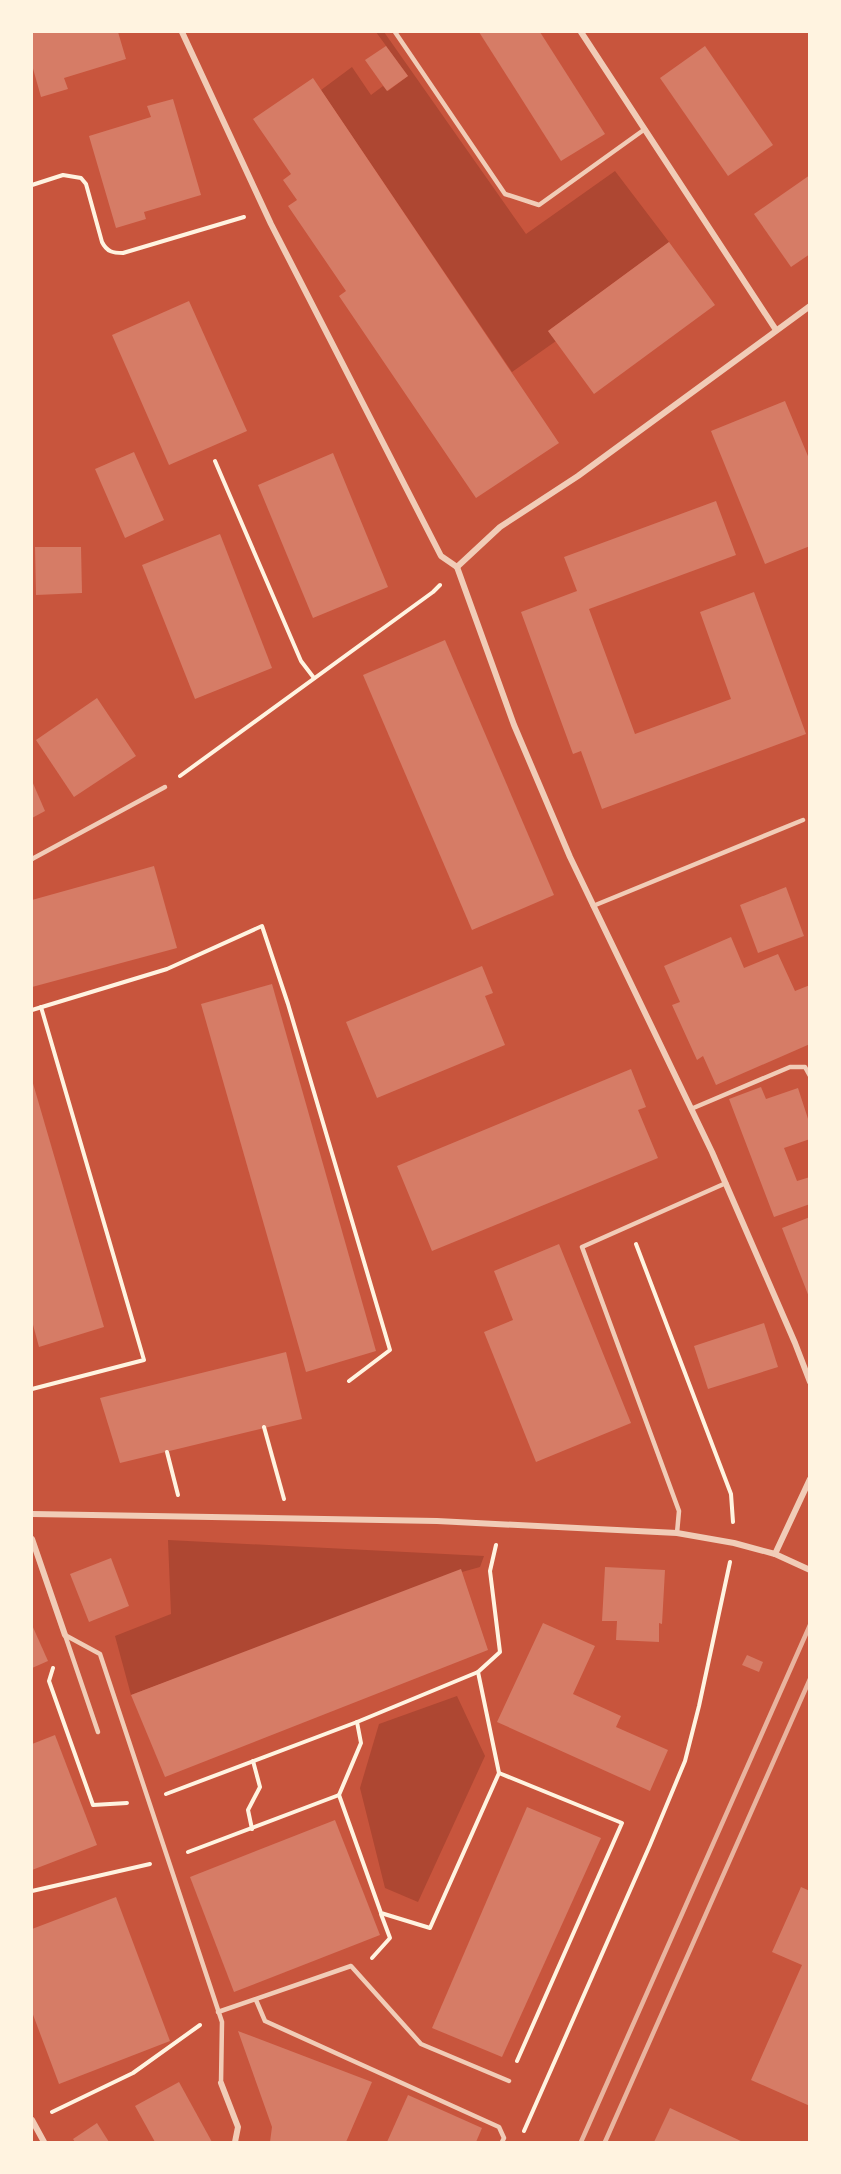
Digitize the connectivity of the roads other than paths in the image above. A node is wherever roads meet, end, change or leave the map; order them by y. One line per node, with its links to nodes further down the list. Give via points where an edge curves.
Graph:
1 (182, 32): 7 (street, via 263,207 441,556)
2 (394, 32): 4 (lane, via 505,195 539,205)
3 (581, 32): 4 (street)
4 (645, 129): 6 (street)
5 (810, 306): 6 (street)
6 (776, 330): 7 (street, via 578,476 500,527)
7 (457, 567): 11 (street, via 514,725)
8 (165, 787): 10 (lane)
9 (803, 820): 11 (lane)
10 (32, 859)
11 (593, 906): 13 (street)
12 (810, 1076): 13 (lane, via 805,1068 790,1067)
13 (692, 1109): 14 (street)
14 (726, 1183): 15 (street); 18 (lane, via 582,1247 679,1511)
15 (810, 1382)
16 (810, 1479): 20 (street)
17 (32, 1514): 18 (street, via 437,1521)
18 (677, 1533): 20 (street)
19 (32, 1539): 22 (street)
20 (775, 1554): 21 (street)
21 (810, 1570)
22 (65, 1635): 23 (lane); 25 (lane, via 100,1654)
23 (98, 1732)
24 (256, 2000): 25 (lane); 26 (lane, via 351,1966 421,2044); 31 (lane, via 265,2021 499,2127)
25 (218, 2012): 27 (lane, via 222,2027)
26 (509, 2081)
27 (222, 2083): 30 (street, via 238,2127)
28 (32, 2121): 29 (street)
29 (45, 2142)
30 (235, 2142)
31 (502, 2142)

